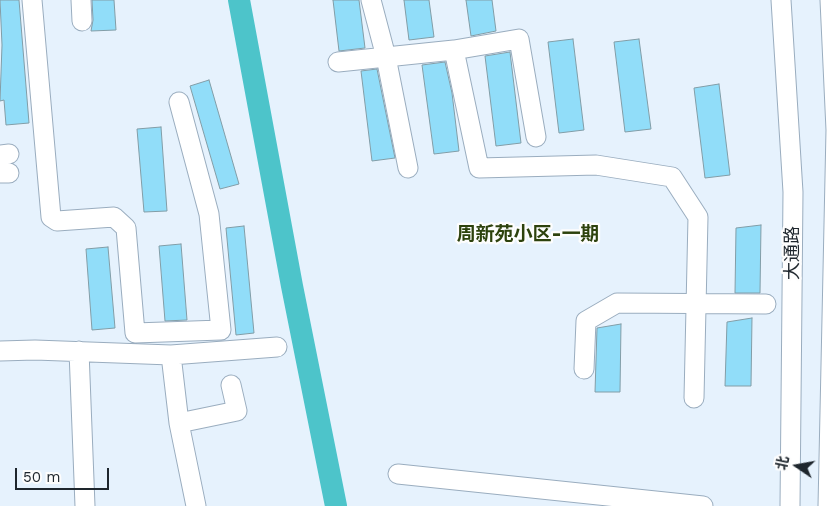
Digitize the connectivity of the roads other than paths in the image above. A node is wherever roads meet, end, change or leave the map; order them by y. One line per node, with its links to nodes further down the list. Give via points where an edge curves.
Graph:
1 (32, 0): 10 (street, via 51,217 57,221 114,217 126,228 135,333 221,330 209,214)
2 (81, 0): 6 (street)
3 (371, 0): 8 (street)
4 (781, 0): 29 (street, 大通路, via 793,192)
5 (830, 0): 12 (street)
6 (82, 20)
7 (454, 50): 8 (street); 11 (street, via 519,39); 15 (street, via 479,168 596,165 672,177 698,217)
8 (386, 57): 9 (street); 13 (street)
9 (338, 62)
10 (179, 102)
11 (536, 136)
12 (836, 151): 16 (street)
13 (408, 168)
14 (766, 304): 15 (street)
15 (696, 305): 21 (street, via 617,303 586,321); 23 (street)
16 (835, 321): 30 (street)
17 (277, 347): 20 (street)
18 (0, 351): 19 (street)
19 (79, 351): 20 (street); 26 (street)
20 (171, 355): 24 (street)
21 (584, 369)
22 (231, 385): 24 (street, via 237,411)
23 (694, 398)
24 (179, 423): 27 (street)
25 (398, 474): 28 (street)
26 (85, 506)
27 (196, 506)
28 (703, 506)
29 (790, 506)
30 (828, 506)

